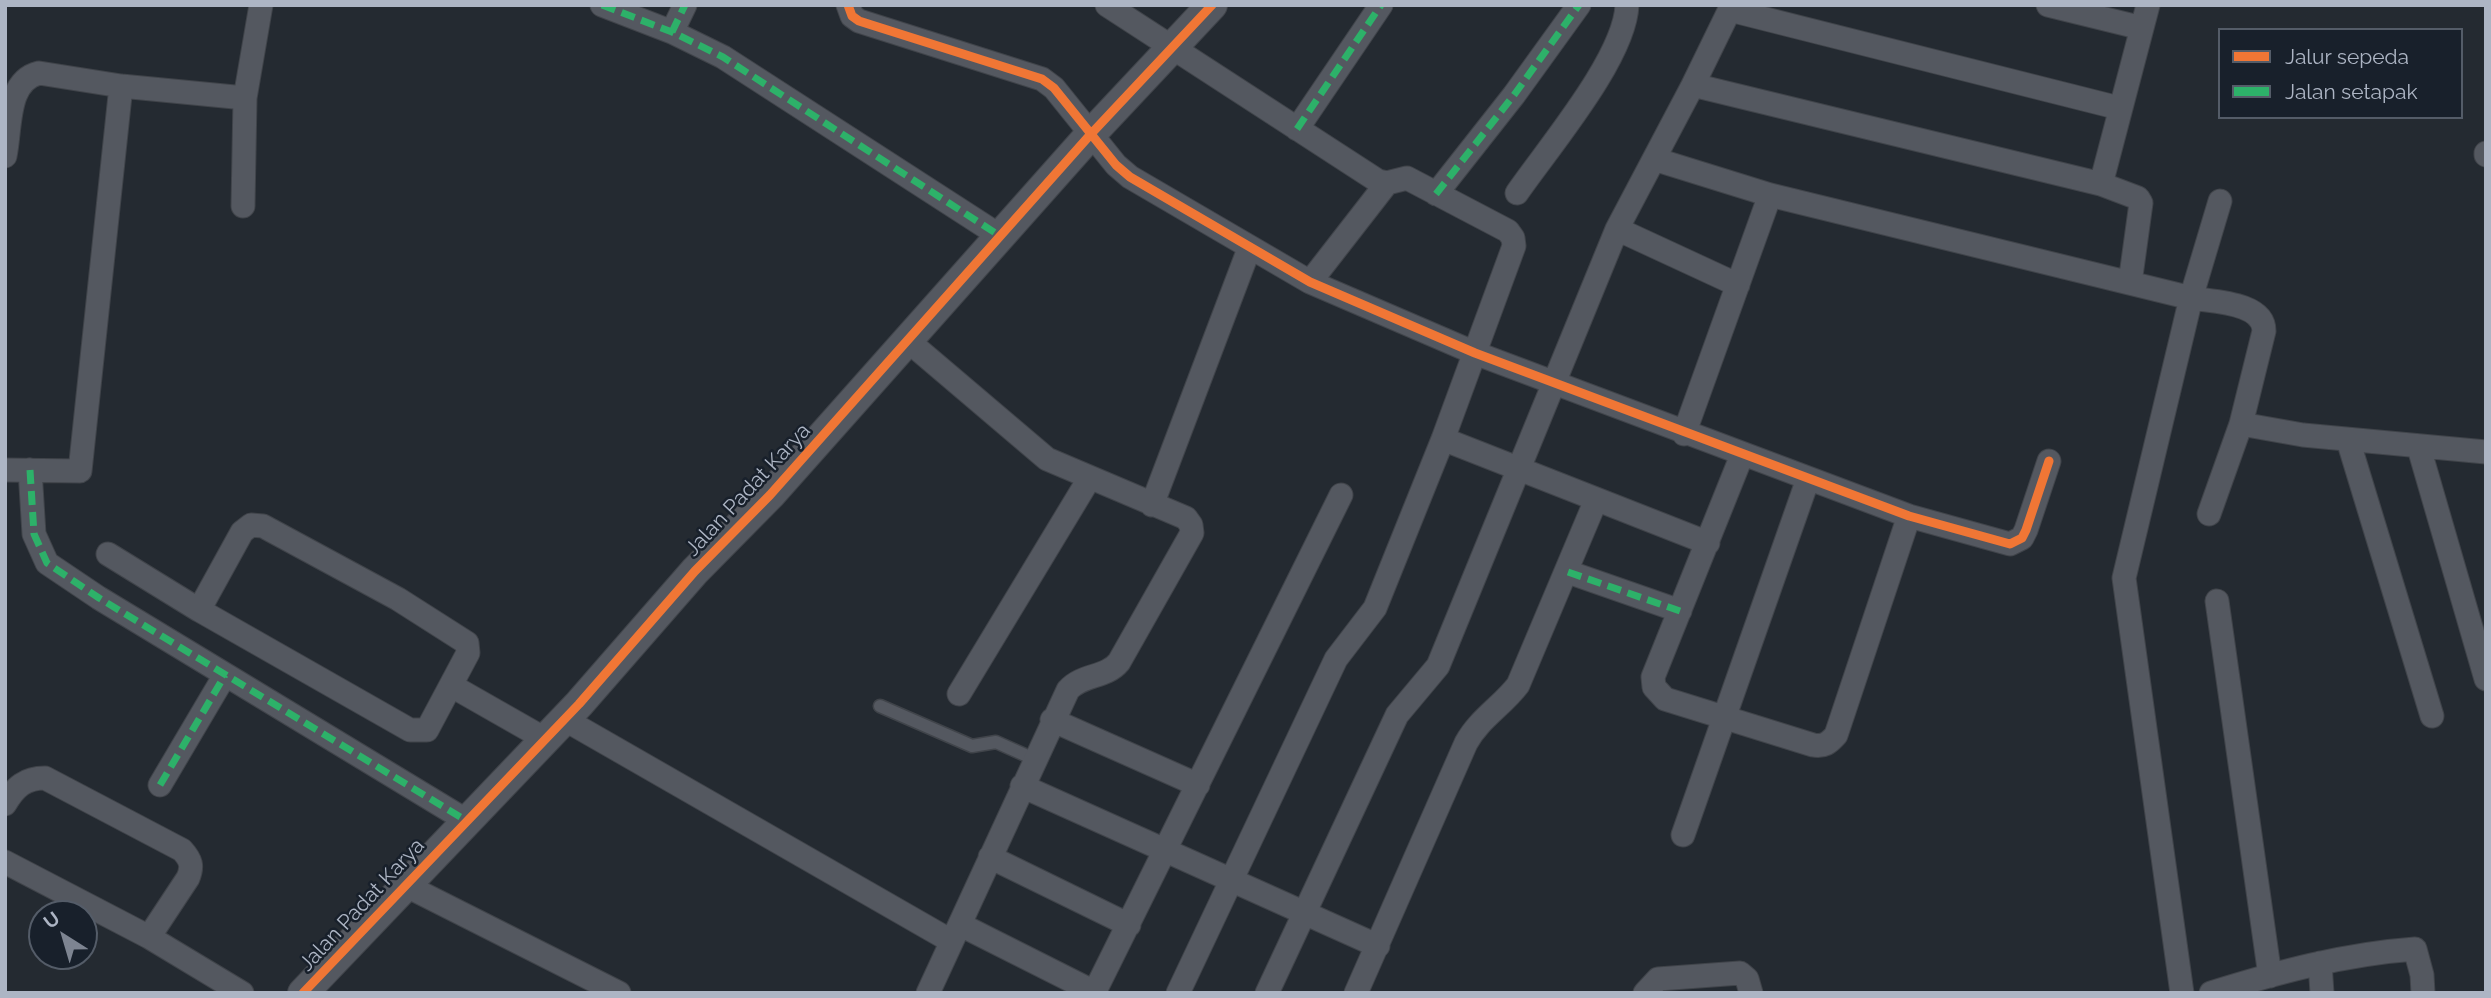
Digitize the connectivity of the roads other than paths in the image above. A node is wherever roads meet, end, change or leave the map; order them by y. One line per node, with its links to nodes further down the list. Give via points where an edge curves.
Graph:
1 (261, 5): 18 (street)
2 (602, 5): 14 (street)
3 (685, 5): 14 (street)
4 (848, 5): 21 (street, via 859,20 1042,79)
5 (1212, 5): 15 (street, Jalan Padat Karya)
6 (1381, 5): 20 (street)
7 (1578, 5): 27 (street)
8 (1627, 5): 26 (street, via 1618,41 1597,78)
9 (2048, 5): 13 (street)
10 (2148, 5): 13 (street)
11 (1121, 8): 15 (street)
12 (1731, 8): 16 (street); 19 (street)
13 (2142, 28): 19 (street)
14 (672, 32): 32 (street, via 723,57)
15 (1174, 47): 20 (street); 21 (street, Jalan Padat Karya)
16 (1693, 85): 23 (street); 25 (street)
17 (121, 86): 18 (street); 22 (street, via 30,75 16,90); 50 (street, via 80,471)
18 (245, 98): 30 (street)
19 (2119, 108): 25 (street)
20 (1297, 129): 24 (street)
21 (1090, 135): 32 (street, Jalan Padat Karya); 33 (street, via 1130,177)
22 (7, 141)
23 (1654, 159): 28 (street); 31 (street)
24 (1387, 183): 27 (street, via 1407,178); 34 (street)
25 (2101, 184): 35 (street, via 2141,203)
26 (1517, 193)
27 (1436, 194): 39 (street, via 1513,237 1514,246)
28 (1770, 195): 35 (street); 36 (street)
29 (2220, 201): 37 (street)
30 (243, 205)
31 (1617, 229): 36 (street); 40 (street)
32 (1000, 236): 38 (street, Jalan Padat Karya)
33 (1249, 249): 34 (street); 56 (street)
34 (1310, 282): 39 (street)
35 (2130, 283): 37 (street)
36 (1738, 285): 42 (street)
37 (2191, 298): 41 (street, via 2248,309 2264,323); 104 (street, via 2124,578)
38 (907, 340): 52 (street, via 1032,448 1060,467); 73 (street, Jalan Padat Karya)
39 (1475, 353): 40 (street); 43 (street)
40 (1552, 384): 42 (street); 51 (street)
41 (2241, 424): 44 (street); 57 (street)
42 (1684, 434): 47 (street)
43 (1443, 439): 51 (street); 84 (street, via 1375,608 1336,659)
44 (2348, 440): 45 (street); 70 (street)
45 (2419, 448): 46 (street); 66 (street)
46 (2486, 452)
47 (1742, 455): 53 (street); 59 (street)
48 (2049, 461): 58 (street, via 2026,530 2013,544)
49 (5, 470): 50 (street)
50 (30, 470): 65 (street, via 34,534 47,563)
51 (1517, 470): 55 (street); 86 (street, via 1438,666 1396,715)
52 (1090, 479): 56 (street); 68 (street)
53 (1808, 479): 58 (street); 71 (street)
54 (1341, 495): 76 (street)
55 (1596, 500): 59 (street); 61 (street)
56 (1152, 505): 72 (street, via 1186,518 1192,533 1114,669 1074,683)
57 (2209, 513)
58 (1909, 516): 71 (street, via 1830,742 1812,745)
59 (1707, 543): 64 (street)
60 (108, 554): 63 (street)
61 (1568, 572): 64 (street); 90 (street, via 1518,685 1466,743)
62 (2217, 601): 92 (street)
63 (199, 610): 67 (street, via 410,730 430,727); 67 (street, via 242,532 251,525 263,526 466,641 468,653)
64 (1680, 611): 71 (street, via 1653,677 1654,687 1665,699)
65 (225, 675): 75 (street); 79 (street)
66 (2486, 679)
67 (452, 686): 73 (street)
68 (959, 694)
69 (880, 706): 74 (lane, via 972,746 996,742)
70 (2432, 716)
71 (1724, 717): 80 (street)
72 (1052, 720): 74 (street); 76 (street)
73 (555, 729): 79 (street, Jalan Padat Karya); 88 (street)
74 (1034, 759): 77 (street)
75 (160, 785)
76 (1198, 785): 81 (street)
77 (1021, 786): 81 (street); 82 (street)
78 (5, 804): 89 (street, via 19,785 30,778 44,778 182,850 192,868)
79 (467, 821): 85 (street, Jalan Padat Karya)
80 (1683, 835)
81 (1166, 851): 84 (street); 87 (street)
82 (990, 857): 87 (street); 88 (street)
83 (5, 862): 89 (street)
84 (1231, 880): 86 (street); 99 (street)
85 (405, 885): 95 (street, Jalan Padat Karya); 96 (street)
86 (1304, 913): 90 (street); 100 (street)
87 (1129, 925): 98 (street)
88 (956, 933): 97 (street); 98 (street)
89 (149, 937): 94 (street)
90 (1378, 946): 101 (street)
91 (2320, 963): 92 (street); 106 (street); 107 (street, via 2381,950 2415,949)
92 (2270, 976): 93 (street)
93 (2239, 989): 105 (street)
94 (242, 993)
95 (303, 993)
96 (619, 993)
97 (928, 993)
98 (1094, 993)
99 (1178, 993)
100 (1267, 993)
101 (1356, 993)
102 (1645, 993): 103 (street, via 1658,979 1740,973)
103 (1751, 993)
104 (2182, 993)
105 (2211, 993)
106 (2322, 993)
107 (2423, 993)

